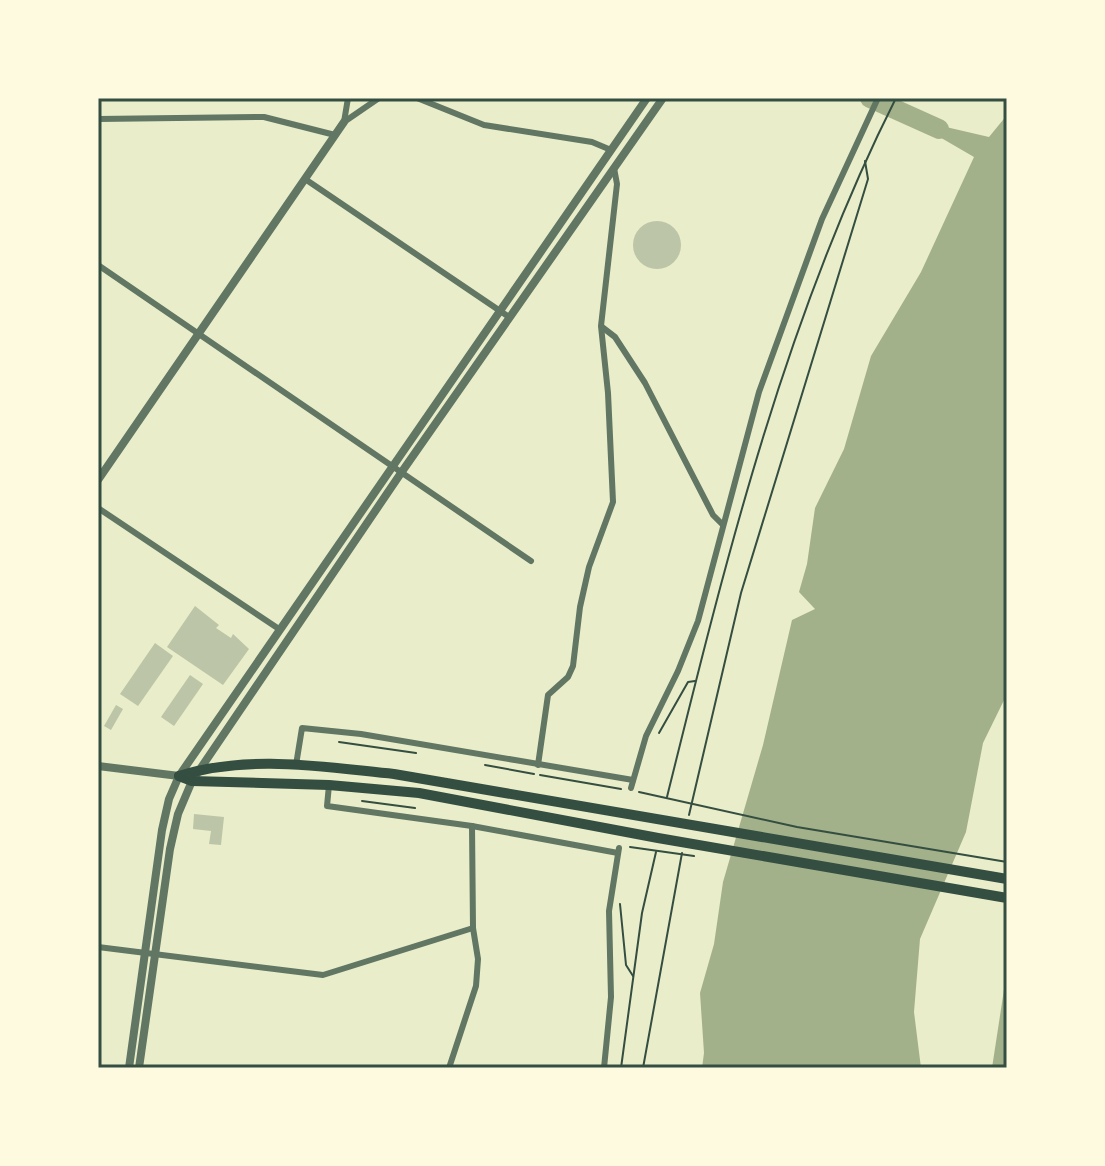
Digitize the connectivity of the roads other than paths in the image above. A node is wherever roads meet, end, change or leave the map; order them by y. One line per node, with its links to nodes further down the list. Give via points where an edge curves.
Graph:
1 (348, 98): 8 (street)
2 (379, 98): 8 (street)
3 (417, 98): 10 (street, via 484,125 592,142)
4 (647, 98): 10 (street)
5 (663, 98): 11 (street)
6 (878, 98): 22 (street, via 822,219 759,392)
7 (98, 119): 9 (street, via 264,117)
8 (344, 122): 9 (street)
9 (335, 135): 12 (street)
10 (611, 150): 14 (street)
11 (614, 168): 15 (street); 16 (street, via 617,184)
12 (305, 179): 14 (street); 17 (street)
13 (98, 265): 17 (street)
14 (499, 311): 15 (street); 18 (street)
15 (509, 317): 19 (street)
16 (601, 326): 22 (street, via 615,337 645,383); 26 (street, via 613,502 586,580 573,666 548,695)
17 (197, 334): 18 (street); 20 (street)
18 (391, 467): 19 (street); 24 (street)
19 (401, 473): 23 (street); 28 (street)
20 (98, 480)
21 (98, 508): 24 (street)
22 (722, 524): 26 (street, via 698,621 646,736 634,787)
23 (531, 561)
24 (279, 629): 29 (street)
25 (296, 765): 26 (street, via 302,728); 28 (main road, via 239,763); 33 (main road, via 394,774)
26 (538, 765)
27 (98, 766): 29 (street)
28 (200, 769): 29 (main road); 30 (street)
29 (179, 776): 30 (main road); 37 (street, via 164,820)
30 (192, 781): 31 (main road); 38 (street, via 174,831)
31 (329, 785): 32 (street, via 327,806); 34 (main road, via 461,800)
32 (472, 826): 35 (street); 42 (street, via 619,850 609,911 611,997)
33 (1007, 879)
34 (1007, 898)
35 (473, 928): 38 (street, via 323,975); 41 (street, via 476,986)
36 (98, 947): 37 (street)
37 (144, 953): 38 (street); 39 (street)
38 (155, 955): 40 (street)
39 (129, 1068)
40 (139, 1068)
41 (449, 1068)
42 (604, 1068)

